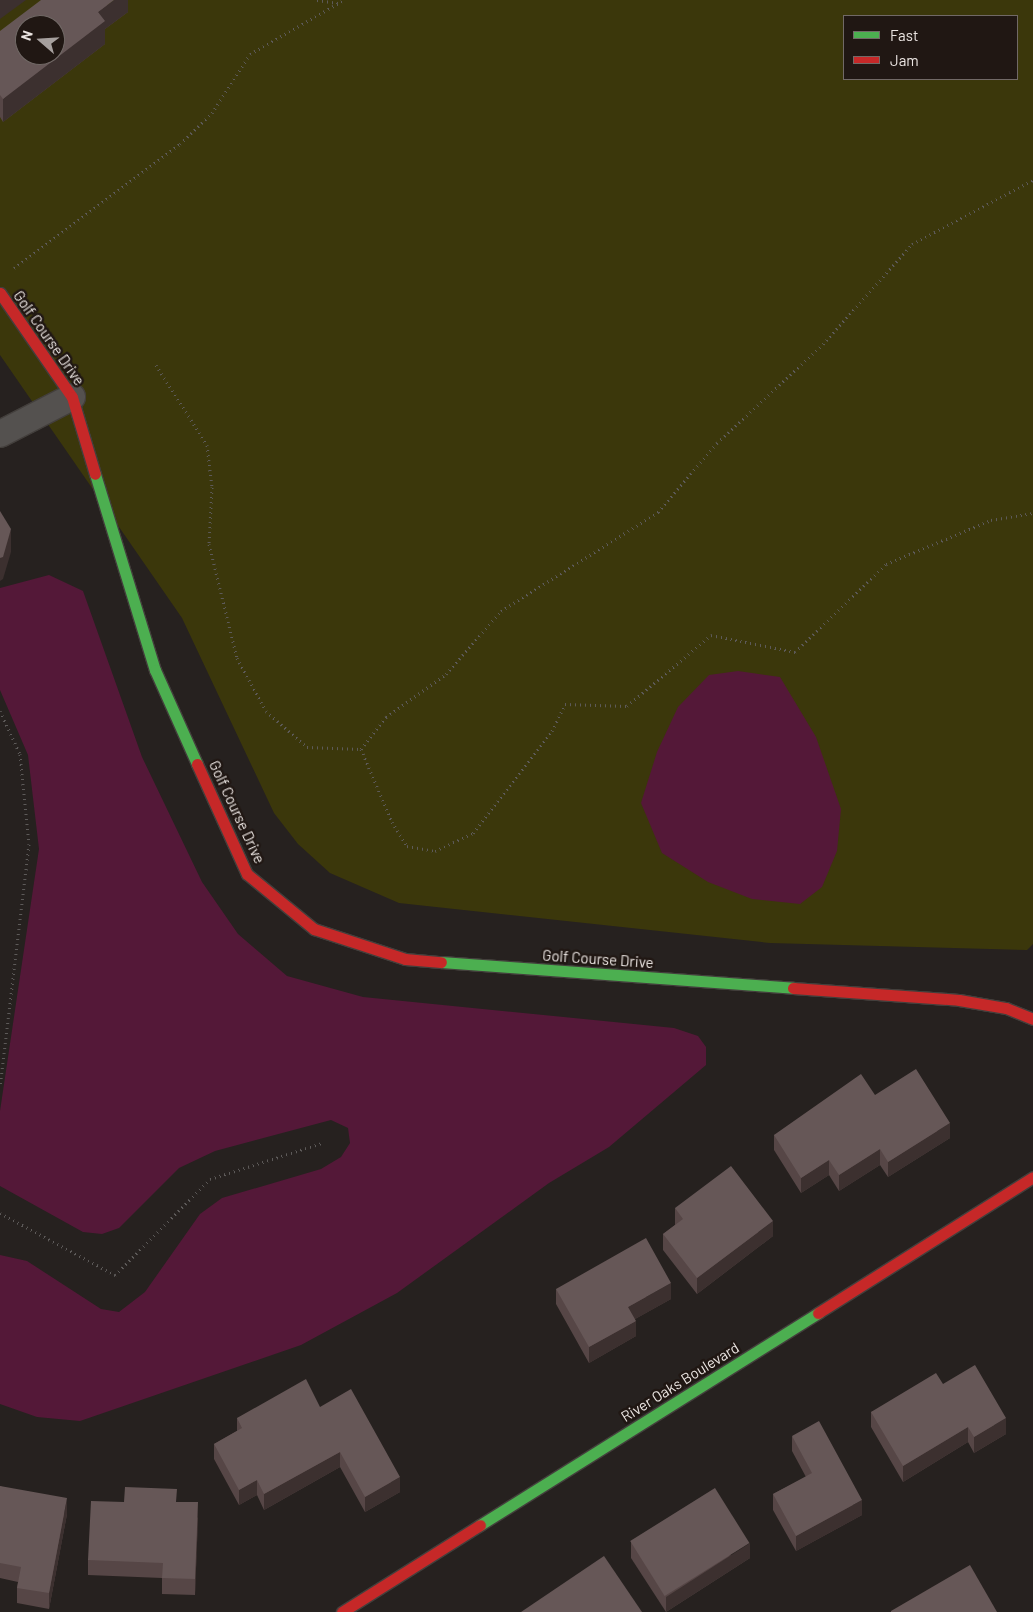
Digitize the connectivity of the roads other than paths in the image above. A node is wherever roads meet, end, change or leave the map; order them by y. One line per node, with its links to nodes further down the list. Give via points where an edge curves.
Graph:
1 (0, 293): 2 (street, Golf Course Drive)
2 (72, 397): 3 (street); 4 (street, Golf Course Drive, via 155,670 247,874 314,929 405,960 959,1000 1006,1008)
3 (0, 434)
4 (1033, 1019)
5 (1033, 1177): 6 (street, River Oaks Boulevard)
6 (342, 1612)

